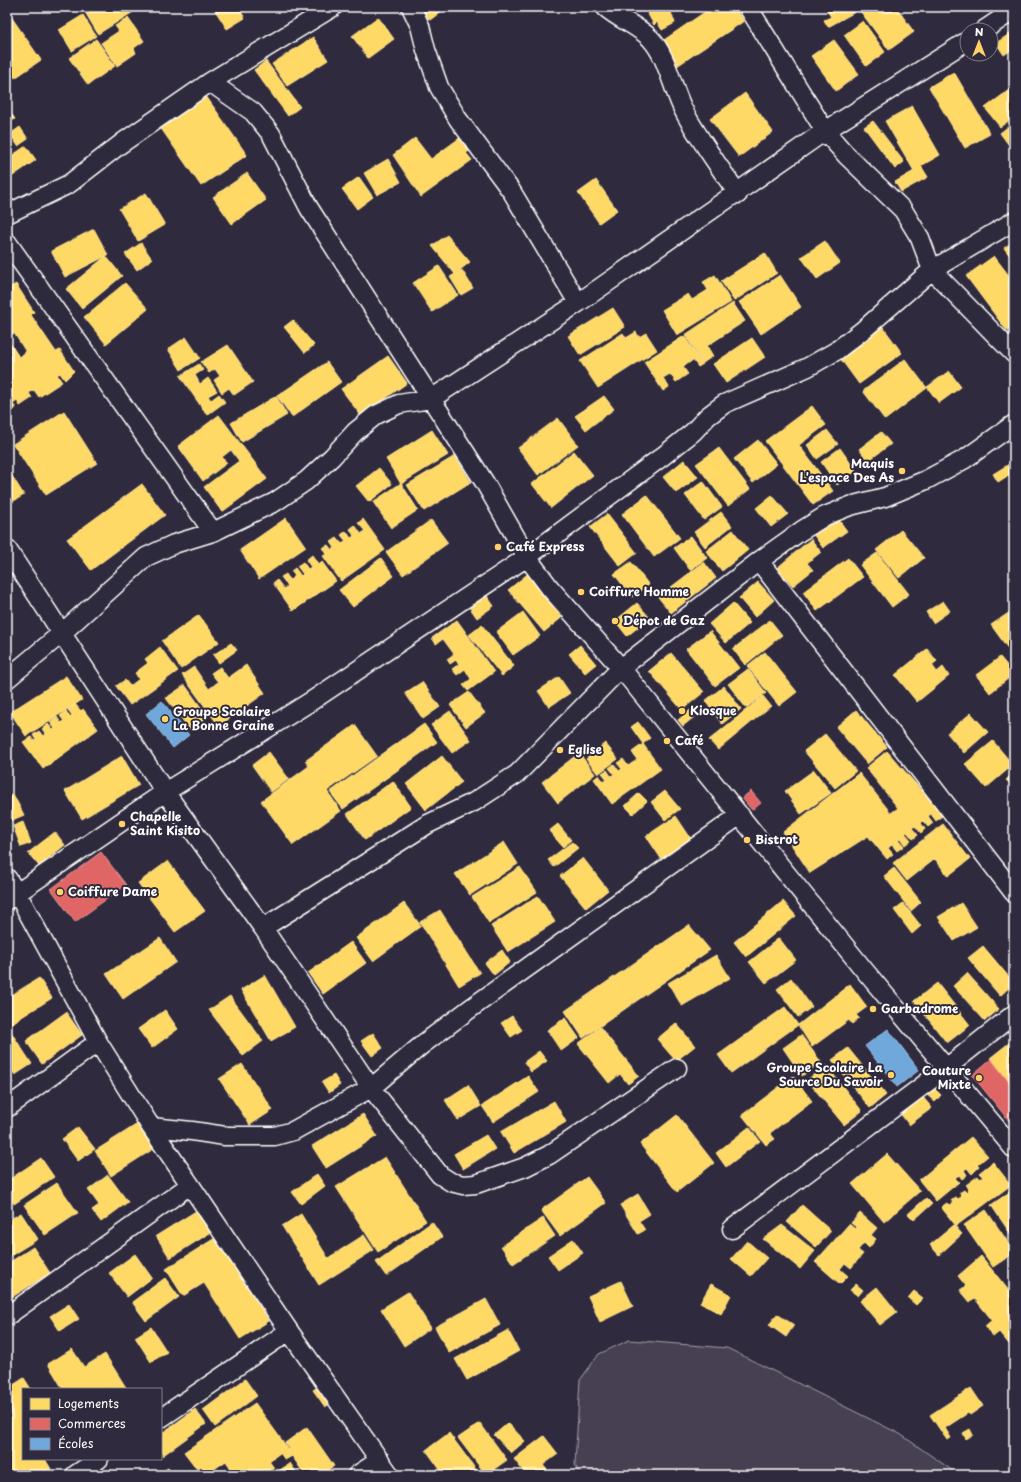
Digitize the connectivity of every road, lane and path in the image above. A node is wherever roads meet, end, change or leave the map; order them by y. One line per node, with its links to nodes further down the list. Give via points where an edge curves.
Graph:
1 (333, 7): 8 (street)
2 (412, 7): 15 (street, via 439,87 458,119 512,192)
3 (605, 7): 10 (street, via 650,39 662,57 686,115)
4 (748, 7): 9 (street)
5 (1014, 10): 6 (street)
6 (996, 22)
7 (959, 46): 9 (street)
8 (210, 82): 11 (street, via 122,143 69,184); 17 (street, via 253,112 271,134 309,208)
9 (826, 131): 10 (street); 14 (street, via 846,156 902,210 920,238)
10 (738, 194): 15 (street)
11 (7, 214)
12 (1014, 221): 14 (street)
13 (7, 242): 19 (street)
14 (932, 270): 16 (street); 21 (street, via 836,351 808,367 719,408 662,456)
15 (578, 303): 17 (street)
16 (1014, 354)
17 (431, 399): 19 (street, via 399,404 376,415 355,432 306,481 275,502); 21 (street, via 485,483)
18 (1014, 424): 22 (street, via 965,459 926,480 885,498 850,506 825,516)
19 (213, 532): 23 (street, via 174,544 146,557)
20 (7, 549): 23 (street)
21 (528, 557): 24 (street, via 550,588); 26 (street, via 313,700)
22 (759, 561): 24 (street); 29 (street)
23 (62, 633): 25 (street); 26 (street)
24 (621, 668): 27 (street); 31 (street, via 517,774 474,802 428,824)
25 (7, 679)
26 (165, 792): 30 (street); 31 (street)
27 (740, 815): 35 (street); 36 (street, via 465,1012)
28 (7, 878): 30 (street)
29 (1014, 893)
30 (12, 897): 33 (street)
31 (264, 928): 36 (street)
32 (1014, 1014): 35 (street)
33 (98, 1042): 37 (street); 38 (street)
34 (677, 1068): 36 (street, via 549,1155 500,1176 476,1184 463,1185 451,1182 440,1175)
35 (946, 1069): 39 (street); 41 (street)
36 (371, 1088): 38 (street, via 293,1131 275,1136 225,1136)
37 (7, 1108)
38 (151, 1127): 40 (street)
39 (1014, 1149)
40 (190, 1185): 42 (street); 43 (street)
41 (732, 1229)
42 (7, 1316)
43 (289, 1331): 44 (street); 46 (street)
44 (162, 1417)
45 (98, 1460): 47 (street)
46 (380, 1460): 48 (street); 49 (street)
47 (76, 1475)
48 (357, 1475)
49 (390, 1475)

